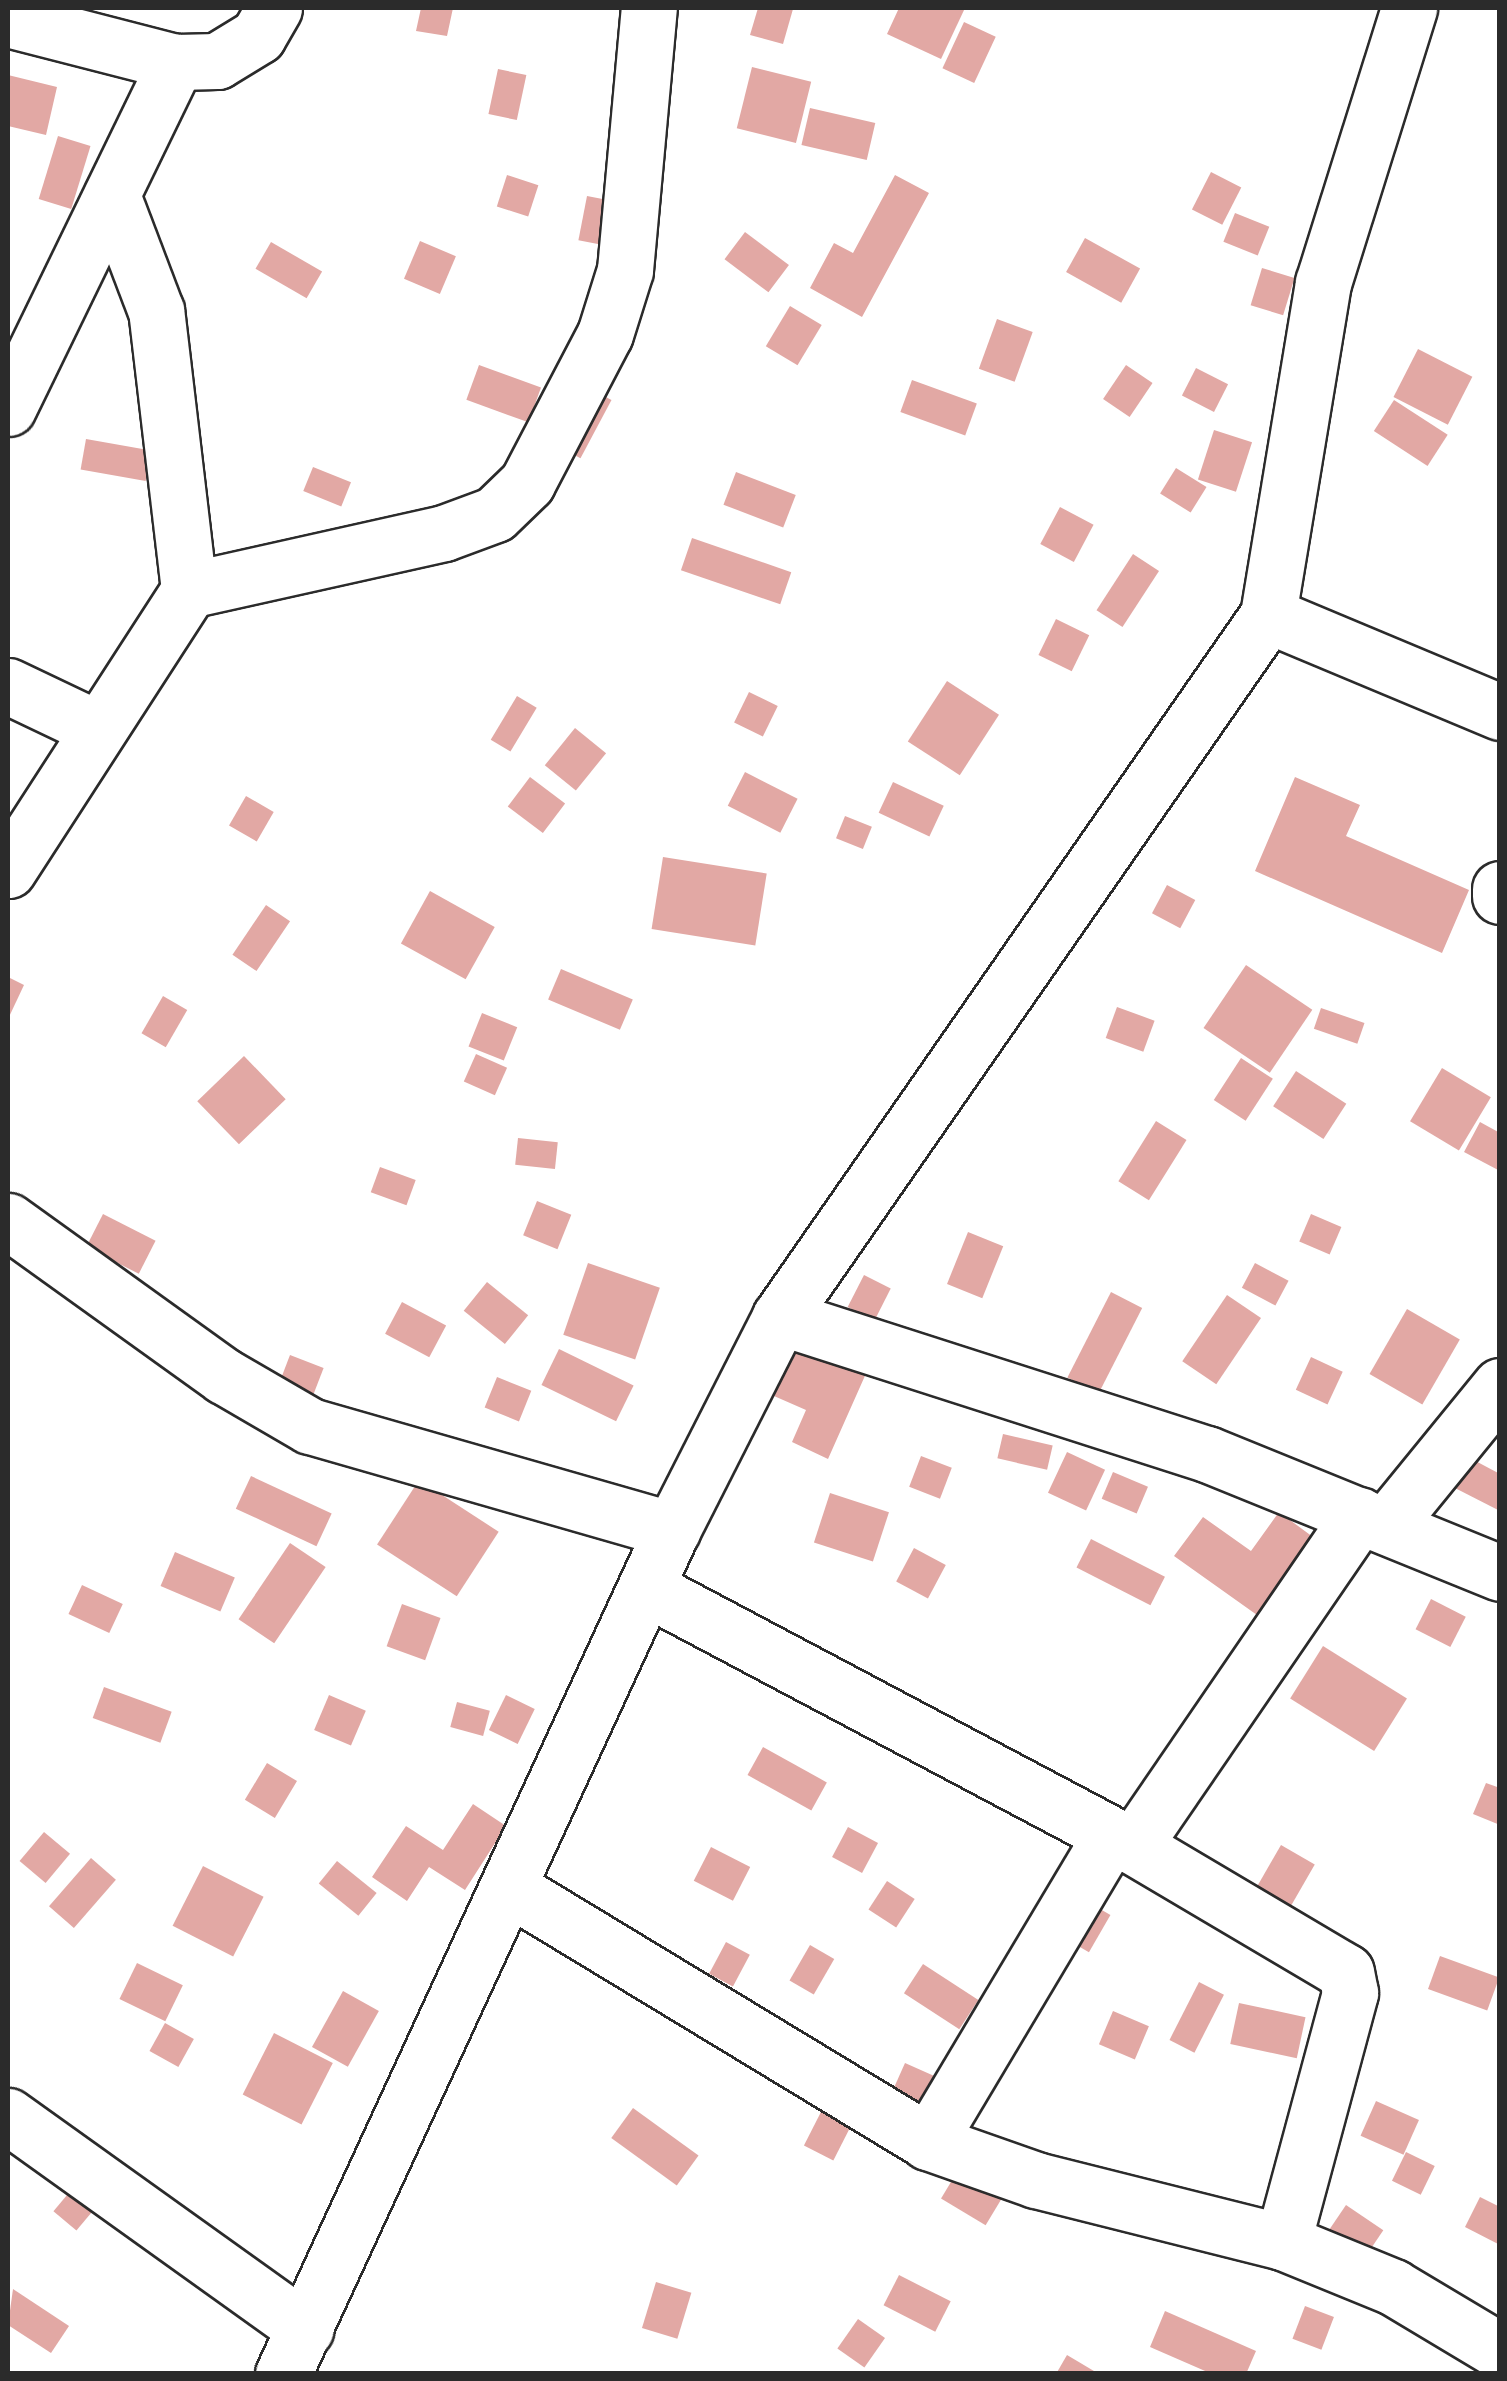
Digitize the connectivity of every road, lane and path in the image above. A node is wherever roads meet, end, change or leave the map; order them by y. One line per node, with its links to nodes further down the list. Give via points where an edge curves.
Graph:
1 (274, 8): 5 (street, via 258,36 217,61)
2 (650, 8): 8 (street, via 625,270 605,334 527,483 495,514 444,534)
3 (1409, 8): 9 (street, via 1323,283)
4 (8, 19): 5 (street)
5 (176, 62): 6 (street)
6 (112, 195): 7 (street); 8 (street, via 156,311)
7 (8, 408)
8 (189, 590): 12 (street)
9 (1268, 615): 11 (street); 15 (street)
10 (8, 686): 12 (street)
11 (1500, 712)
12 (98, 729): 13 (street)
13 (8, 870)
14 (8, 1221): 18 (street, via 224,1376 310,1426)
15 (780, 1318): 17 (street, via 1207,1454); 18 (street)
16 (1500, 1386): 17 (street)
17 (1373, 1521): 19 (street); 21 (street)
18 (672, 1530): 20 (street)
19 (1500, 1573)
20 (648, 1589): 21 (street); 22 (street)
21 (1122, 1840): 24 (street); 25 (street, via 1346,1972 1350,1993)
22 (511, 1889): 24 (street); 26 (street)
23 (8, 2116): 26 (street)
24 (928, 2142): 25 (street, via 1036,2180)
25 (1283, 2242): 27 (street, via 1394,2287)
26 (294, 2351)
27 (1500, 2351)

